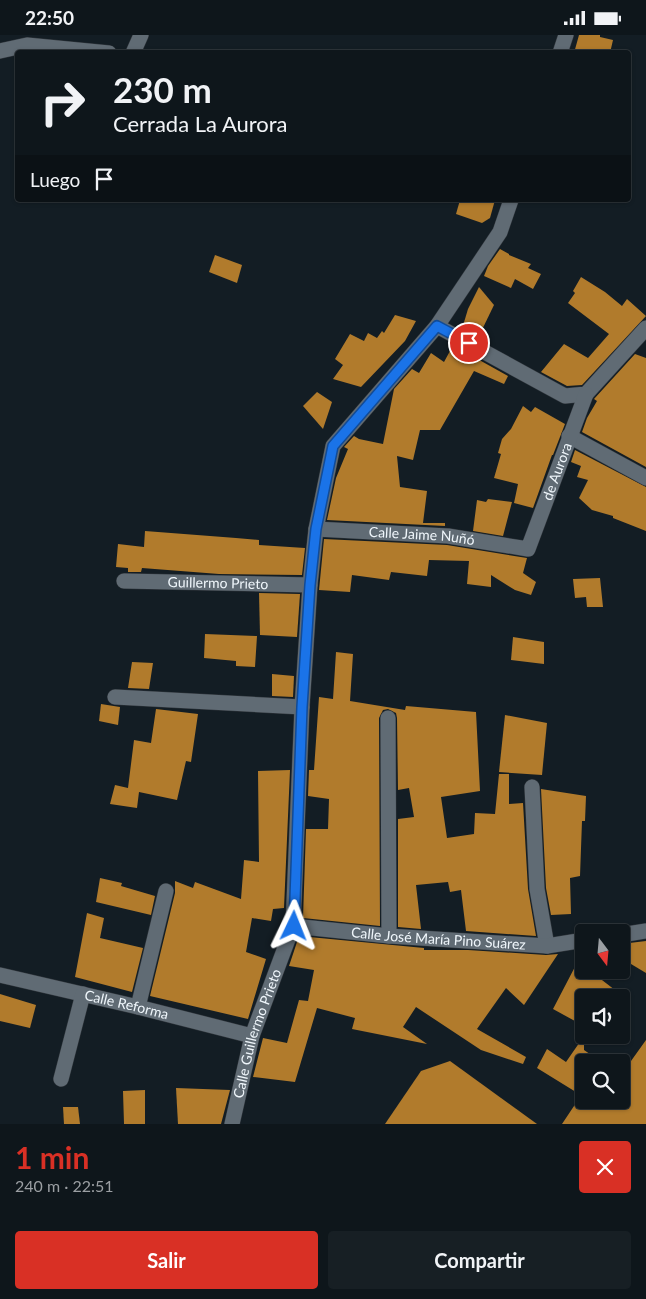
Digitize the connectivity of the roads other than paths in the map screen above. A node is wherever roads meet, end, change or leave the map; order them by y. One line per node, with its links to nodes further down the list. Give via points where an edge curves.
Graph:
1 (140, 35): 4 (street)
2 (566, 35): 5 (street)
3 (78, 50): 6 (street, via 27,45)
4 (134, 50)
5 (561, 50)
6 (0, 51)
7 (511, 202): 8 (street, Calle Guillermo Prieto, via 500,232)
8 (437, 326): 10 (street, via 565,396); 13 (street, Calle Guillermo Prieto, via 333,446)
9 (646, 328): 10 (street)
10 (586, 394): 11 (street, de Aurora)
11 (569, 436): 12 (street); 14 (street, de Aurora)
12 (646, 478)
13 (316, 529): 14 (street, Calle Jaime Nuñó, via 448,536); 16 (street, Calle Guillermo Prieto)
14 (528, 549)
15 (124, 581): 16 (street, Guillermo Prieto)
16 (310, 585): 18 (street, Calle Guillermo Prieto)
17 (115, 697): 18 (street)
18 (302, 707): 22 (street, Calle Guillermo Prieto)
19 (388, 718): 25 (street)
20 (532, 787): 27 (street, via 537,889)
21 (166, 891): 30 (street)
22 (294, 926): 25 (street, Calle José María Pino Suárez); 31 (street, Calle Guillermo Prieto)
23 (646, 931): 24 (street)
24 (630, 934)
25 (389, 935): 27 (street, Calle José María Pino Suárez)
26 (575, 942): 27 (street, Calle José María Pino Suárez)
27 (548, 946)
28 (0, 975): 29 (street, Calle Reforma)
29 (83, 994): 30 (street, Calle Reforma); 32 (street)
30 (138, 1007): 31 (street, Calle Reforma)
31 (252, 1036): 33 (street, Calle Guillermo Prieto)
32 (61, 1079)
33 (232, 1124)

